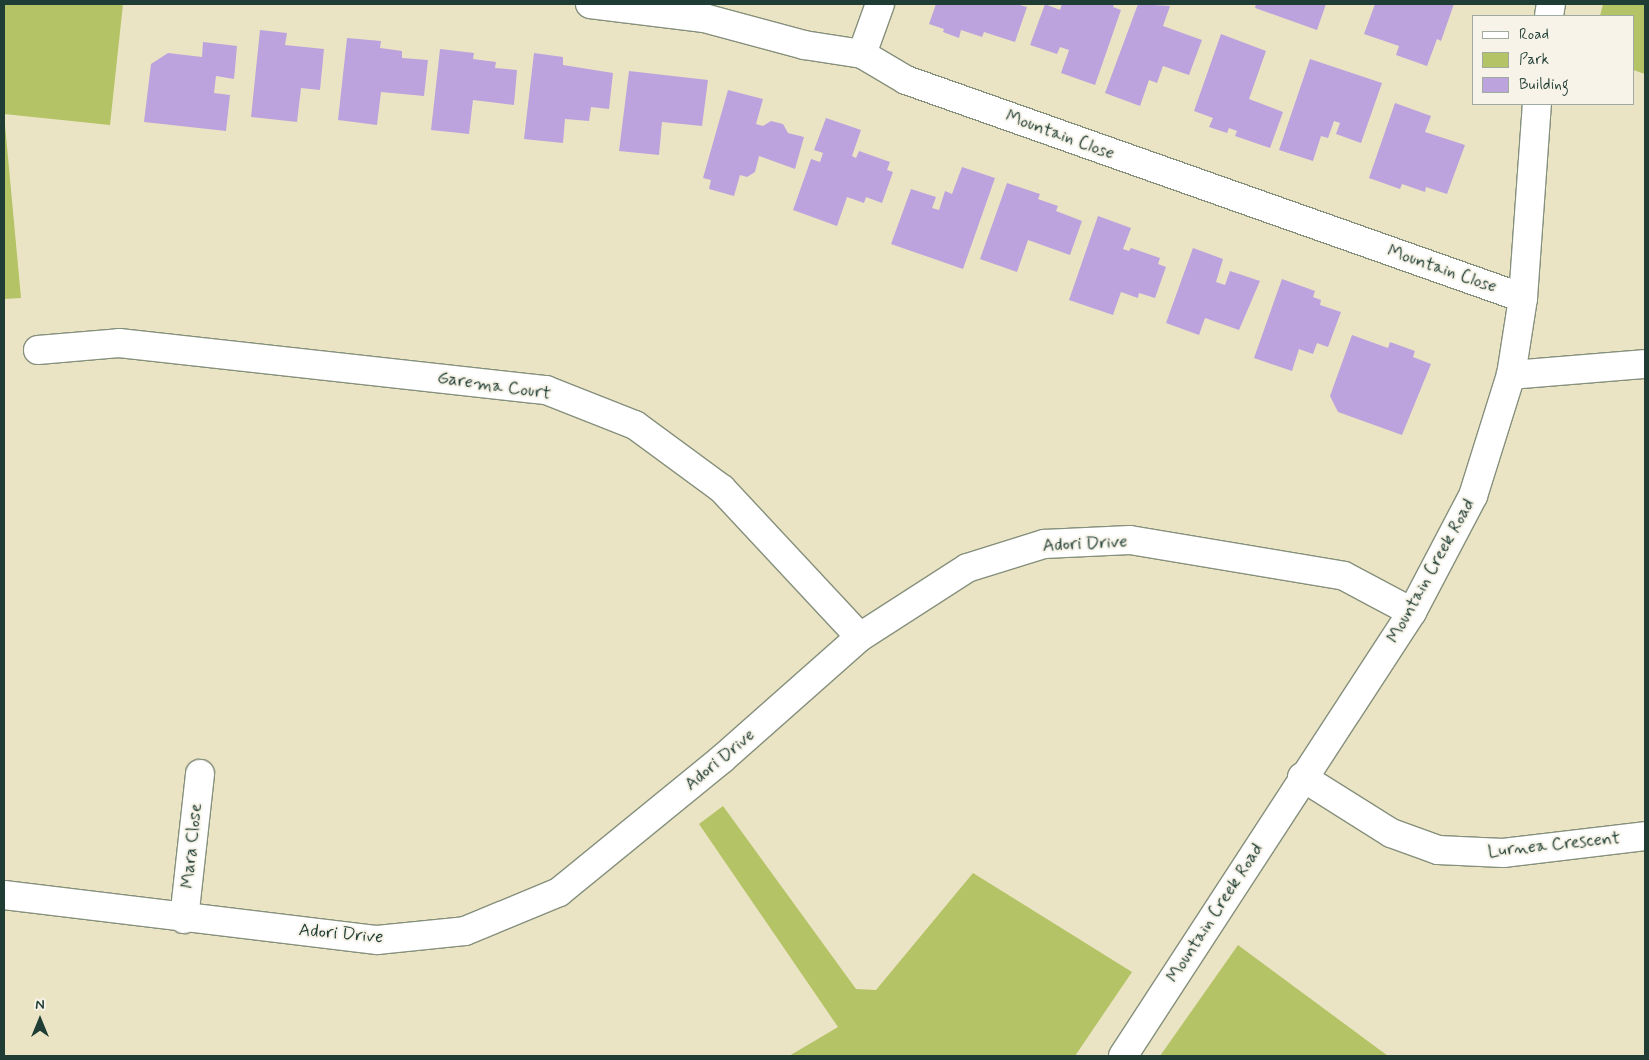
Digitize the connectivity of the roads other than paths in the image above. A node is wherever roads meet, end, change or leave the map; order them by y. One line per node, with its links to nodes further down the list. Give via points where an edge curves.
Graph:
1 (590, 4): 3 (street, Mountain Close, via 704,18 804,45)
2 (880, 4): 3 (street)
3 (862, 54): 5 (street, Mountain Close, via 906,80)
4 (1537, 105): 5 (street, Mountain Creek Road)
5 (1523, 298): 8 (street, Mountain Creek Road)
6 (38, 350): 10 (street, Garema Court, via 120,343 546,390 635,425 722,489)
7 (1645, 364): 8 (street)
8 (1511, 374): 9 (street, Mountain Creek Road, via 1472,496)
9 (1412, 612): 10 (street, Adori Drive, via 1344,576 1130,540 1044,544 967,568); 12 (street, Mountain Creek Road)
10 (860, 637): 15 (street, Adori Drive, via 722,759 559,892 465,931 377,940)
11 (200, 774): 15 (street, Mara Close)
12 (1302, 778): 13 (street, Lurnea Crescent, via 1391,832 1438,850 1503,853); 16 (street, Mountain Creek Road)
13 (1645, 836)
14 (4, 894): 15 (street, Adori Drive)
15 (184, 919)
16 (1123, 1056)

